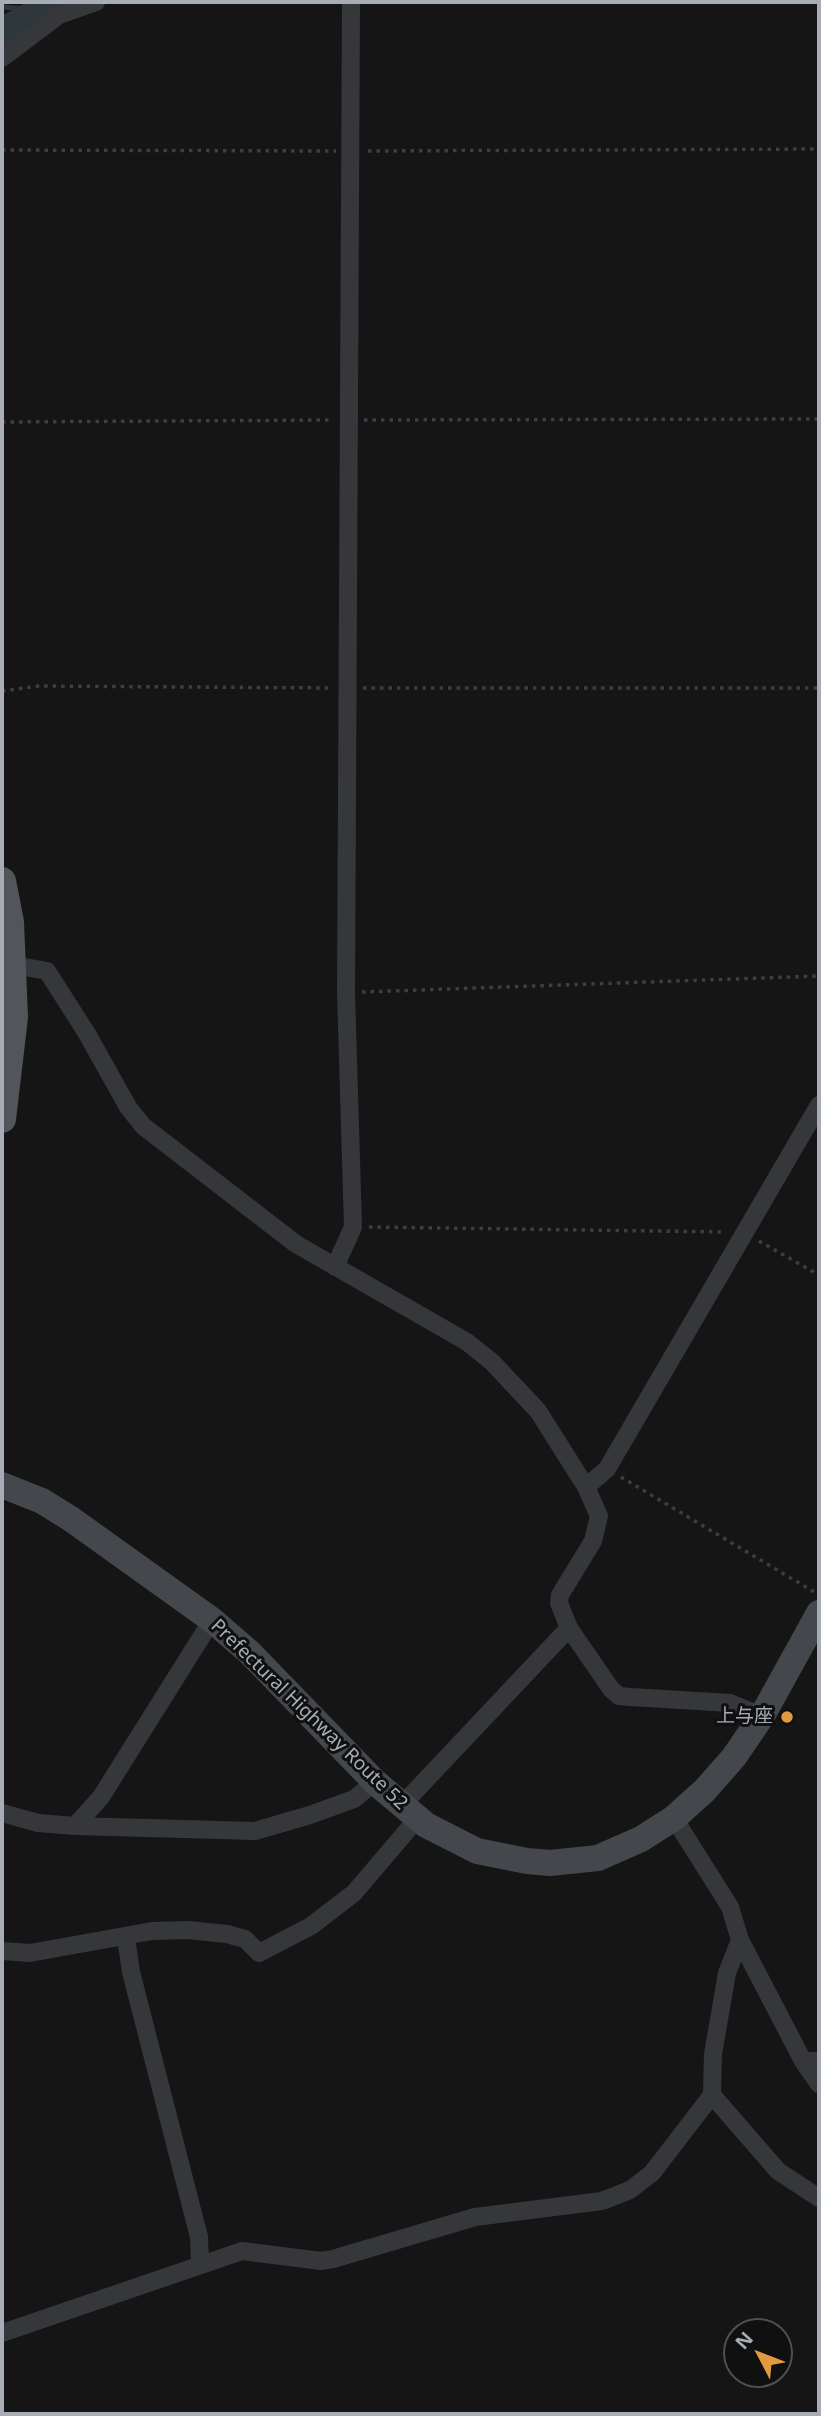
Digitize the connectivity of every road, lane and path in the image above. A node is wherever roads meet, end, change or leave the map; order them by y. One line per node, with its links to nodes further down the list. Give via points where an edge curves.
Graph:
1 (96, 2): 3 (street, via 59,15)
2 (351, 2): 6 (street)
3 (2, 58)
4 (819, 149): 6 (path)
5 (2, 150): 6 (path)
6 (349, 151): 8 (street)
7 (819, 419): 8 (path)
8 (349, 420): 9 (path); 10 (street)
9 (2, 422)
10 (348, 688): 11 (path); 12 (path, via 39,686); 16 (street)
11 (819, 688)
12 (2, 691)
13 (2, 881): 14 (main road)
14 (14, 965): 18 (main road, via 15,1017); 21 (street, via 47,971 135,1118 296,1244)
15 (819, 976): 16 (path)
16 (346, 992): 19 (street)
17 (819, 1105): 20 (street)
18 (2, 1119)
19 (353, 1227): 20 (path); 21 (street)
20 (744, 1233): 22 (path); 23 (street)
21 (335, 1267): 25 (street, via 482,1353 538,1411)
22 (819, 1275)
23 (607, 1469): 25 (street); 26 (path)
24 (2, 1485): 28 (main road, Prefectural Highway Route 52, via 72,1519)
25 (586, 1486): 29 (street, via 599,1516 597,1531 560,1595 560,1609)
26 (819, 1595)
27 (819, 1613): 30 (main road, Prefectural Highway Route 52)
28 (212, 1620): 31 (main road, Prefectural Highway Route 52); 35 (street, via 101,1797)
29 (569, 1628): 30 (street, via 619,1696 730,1703); 32 (street)
30 (762, 1716): 34 (main road, Prefectural Highway Route 52, via 734,1757)
31 (376, 1782): 32 (main road, Prefectural Highway Route 52); 35 (street, via 354,1799 255,1831)
32 (410, 1812): 34 (main road, Prefectural Highway Route 52, via 442,1835 478,1851 550,1863 598,1858); 36 (street, via 354,1893 311,1926 259,1953 245,1939 227,1934 167,1930)
33 (2, 1813): 35 (street, via 38,1823)
34 (674, 1818): 37 (street, via 730,1907)
35 (75, 1826)
36 (126, 1938): 38 (street, via 30,1953); 43 (street, via 199,2237)
37 (740, 1940): 39 (street); 41 (street, via 727,1973 713,2054)
38 (2, 1951)
39 (811, 2061): 40 (street)
40 (819, 2084)
41 (712, 2095): 42 (street, via 778,2171); 43 (street, via 652,2173 630,2190 601,2201 475,2217 321,2261 242,2251)
42 (819, 2199)
43 (200, 2264): 44 (street)
44 (2, 2333)

